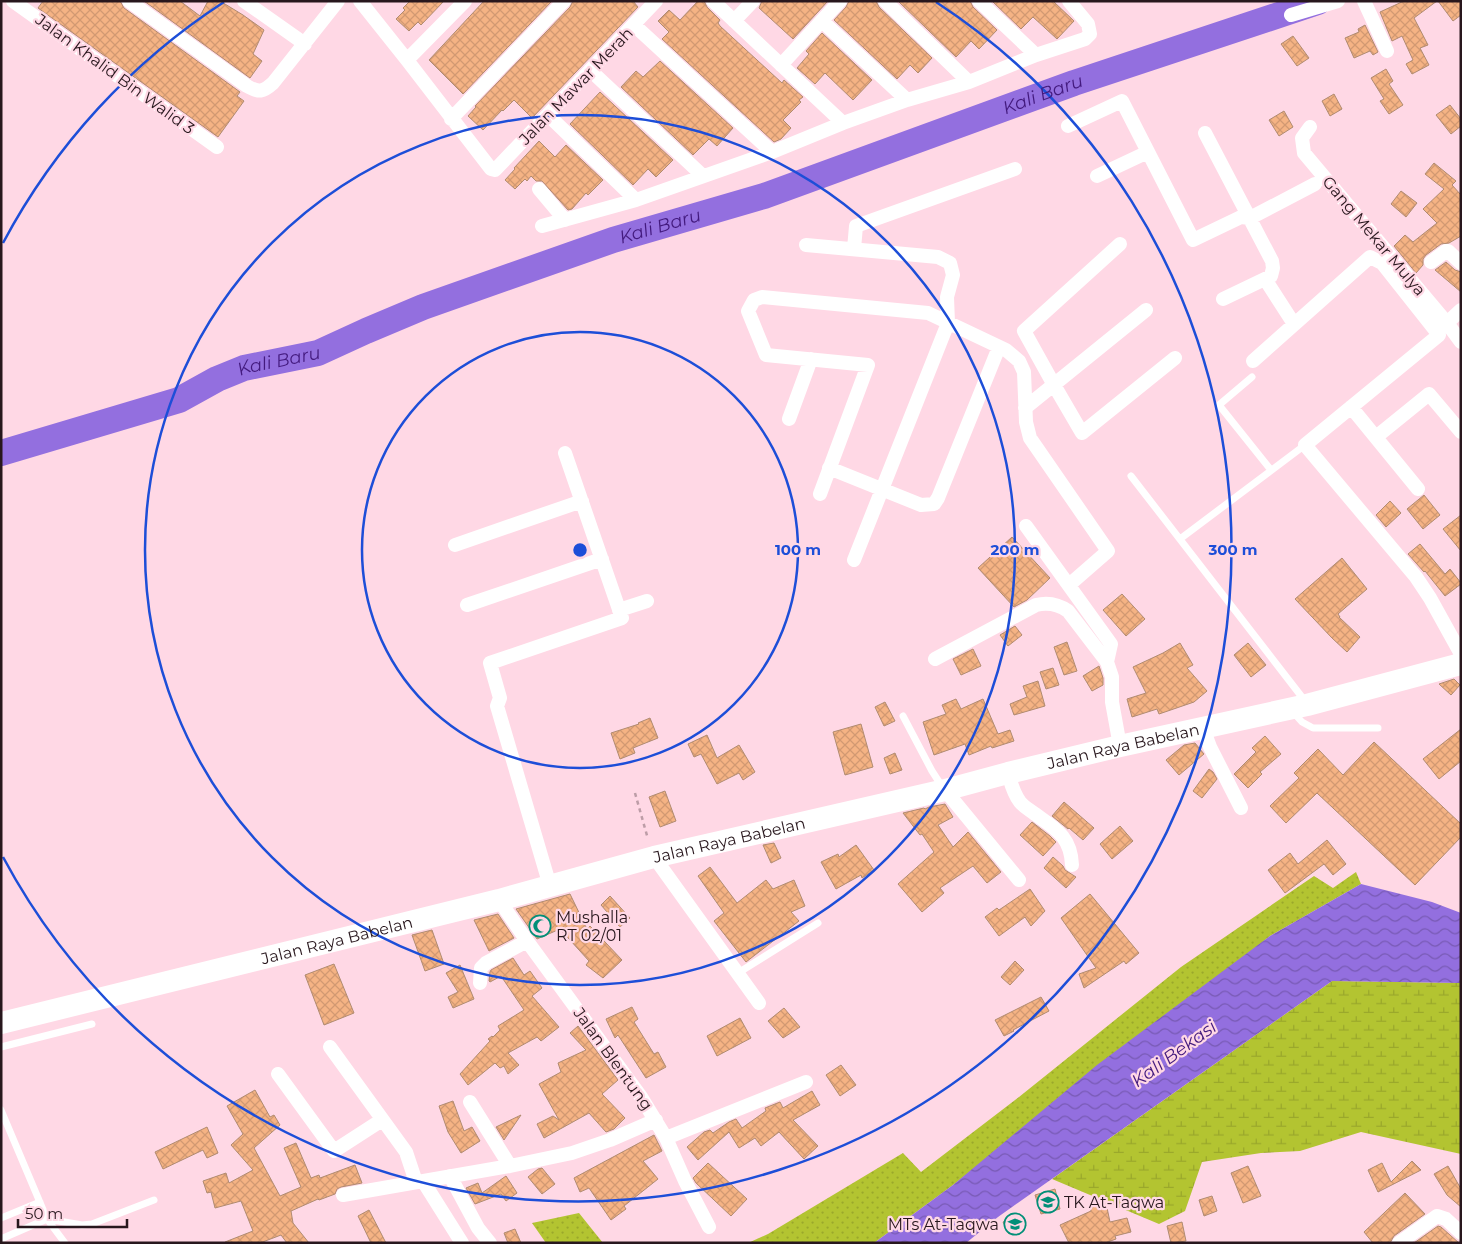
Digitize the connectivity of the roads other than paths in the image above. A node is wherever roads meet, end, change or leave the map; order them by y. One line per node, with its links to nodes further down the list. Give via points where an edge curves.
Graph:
1 (13, 1): 36 (street, Jalan Khalid Bin Walid 3)
2 (129, 1): 22 (street, via 254,91 268,88)
3 (244, 1): 22 (street)
4 (338, 1): 22 (street)
5 (360, 1): 25 (street)
6 (465, 1): 25 (street)
7 (564, 1): 31 (street)
8 (656, 1): 21 (street, Jalan Mawar Merah)
9 (713, 1): 19 (street)
10 (753, 1): 19 (street)
11 (840, 1): 20 (street)
12 (886, 1): 28 (street)
13 (979, 1): 24 (street)
14 (1068, 1): 24 (street, via 1088,24 1090,34 1086,39)
15 (1338, 1): 17 (street)
16 (1364, 1): 23 (street)
17 (1314, 5): 18 (street)
18 (1291, 15)
19 (734, 21): 26 (street)
20 (822, 21): 26 (street); 29 (street)
21 (634, 24): 27 (street, Jalan Mawar Merah); 37 (street)
22 (305, 44)
23 (1387, 50)
24 (1036, 55): 28 (street)
25 (408, 60): 31 (street)
26 (781, 65): 32 (street)
27 (590, 70): 30 (street, Jalan Mawar Merah); 40 (street)
28 (969, 82): 29 (street)
29 (907, 100): 32 (street)
30 (548, 115): 31 (street, Jalan Mawar Merah, via 495,170); 44 (street)
31 (451, 119)
32 (842, 122): 37 (street)
33 (1068, 126): 38 (street, via 1122,101)
34 (1310, 127): 59 (street, Gang Mekar Mulya, via 1302,138 1304,153)
35 (1206, 133): 45 (street)
36 (217, 148)
37 (772, 152): 40 (street)
38 (1148, 152): 41 (street); 45 (street, via 1193,240 1241,217)
39 (1014, 169): 50 (street, via 856,226)
40 (703, 176): 44 (street)
41 (1097, 176)
42 (1315, 184): 45 (street)
43 (539, 189): 46 (street)
44 (636, 200): 46 (street)
45 (1250, 218): 53 (street, via 1272,261 1271,276)
46 (565, 220): 47 (street)
47 (542, 226)
48 (1120, 244): 66 (street, via 1024,331)
49 (806, 245): 50 (street)
50 (854, 250): 57 (street, via 938,258 950,263 953,276 947,297)
51 (1431, 262): 52 (street, via 1448,251)
52 (1461, 263)
53 (1265, 279): 54 (street); 58 (street)
54 (1223, 299)
55 (1146, 310): 66 (street)
56 (1461, 310): 59 (street)
57 (948, 323): 61 (street); 63 (street, via 928,313 762,296 754,300 748,311 766,355); 77 (street)
58 (1294, 324): 59 (street, via 1370,257 1382,263); 64 (street)
59 (1441, 326): 60 (street, Gang Mekar Mulya); 67 (street, via 1439,335)
60 (1461, 342)
61 (999, 347): 68 (street, via 1019,361 1024,372); 77 (street, via 934,504 921,505)
62 (1175, 358): 66 (street, via 1082,432)
63 (812, 359): 69 (street); 74 (street, via 868,365)
64 (1253, 361)
65 (1252, 377): 75 (lane, via 1219,405)
66 (1054, 385): 68 (street)
67 (1352, 407): 71 (street); 72 (street)
68 (1025, 408): 86 (street, via 1030,438 1108,551)
69 (789, 419)
70 (1461, 432): 71 (street, via 1430,394)
71 (1376, 437): 78 (street)
72 (1305, 445): 75 (lane); 92 (street, via 1420,582)
73 (565, 453): 80 (street)
74 (829, 468): 77 (street); 79 (street)
75 (1272, 470): 82 (lane)
76 (1131, 476): 82 (lane)
77 (882, 489): 85 (street)
78 (1418, 489)
79 (820, 494)
80 (582, 502): 83 (street); 84 (street)
81 (1026, 526): 86 (street)
82 (1180, 539): 93 (lane)
83 (455, 545)
84 (602, 559): 88 (street); 89 (street)
85 (854, 560)
86 (1069, 585): 91 (street, via 1111,644)
87 (646, 600): 89 (street)
88 (467, 605)
89 (619, 610): 104 (street, via 622,618 490,664 500,698 497,706)
90 (935, 659): 91 (street, via 1044,603 1068,611)
91 (1107, 662): 97 (street, via 1112,677 1112,702)
92 (1459, 665): 93 (main road, Jalan Raya Babelan)
93 (1299, 706): 95 (main road, Jalan Raya Babelan); 96 (lane, via 1302,722 1313,728)
94 (903, 716): 99 (lane)
95 (1203, 728): 97 (main road, Jalan Raya Babelan); 100 (street)
96 (1378, 728)
97 (1120, 746): 98 (main road, Jalan Raya Babelan)
98 (1008, 773): 99 (main road, Jalan Raya Babelan); 102 (street, via 1014,794 1022,804 1066,840 1072,854)
99 (944, 790): 101 (main road, Jalan Raya Babelan); 103 (street)
100 (1241, 808)
101 (654, 857): 104 (main road, Jalan Raya Babelan); 108 (street)
102 (1072, 865)
103 (1019, 880)
104 (550, 886): 105 (main road, Jalan Raya Babelan)
105 (499, 900): 107 (street, Jalan Blentung); 111 (main road, Jalan Raya Babelan)
106 (818, 924): 108 (lane)
107 (527, 941): 109 (street, via 486,963 481,968); 120 (street, Jalan Blentung)
108 (738, 973): 110 (street)
109 (480, 982)
110 (759, 1003)
111 (1, 1022)
112 (92, 1024): 113 (lane)
113 (1, 1047)
114 (330, 1047): 119 (street)
115 (278, 1074): 119 (street, via 334,1152)
116 (806, 1082): 121 (street)
117 (470, 1102): 122 (street)
118 (1, 1110): 127 (lane)
119 (382, 1120): 124 (street, via 406,1152)
120 (656, 1120): 121 (street, Jalan Blentung); 122 (street, via 572,1153)
121 (666, 1138): 130 (street, Jalan Blentung)
122 (510, 1166): 123 (street)
123 (450, 1176): 124 (street); 135 (street, via 478,1228)
124 (419, 1182): 125 (street); 134 (street)
125 (343, 1195)
126 (154, 1200): 129 (lane, via 92,1224)
127 (40, 1202): 128 (lane); 129 (lane)
128 (1, 1218)
129 (47, 1220): 132 (lane); 133 (lane)
130 (709, 1228)
131 (1461, 1233): 136 (street, via 1446,1219 1437,1216)
132 (1, 1238)
133 (65, 1243)
134 (462, 1243)
135 (490, 1243)
136 (1399, 1243)

